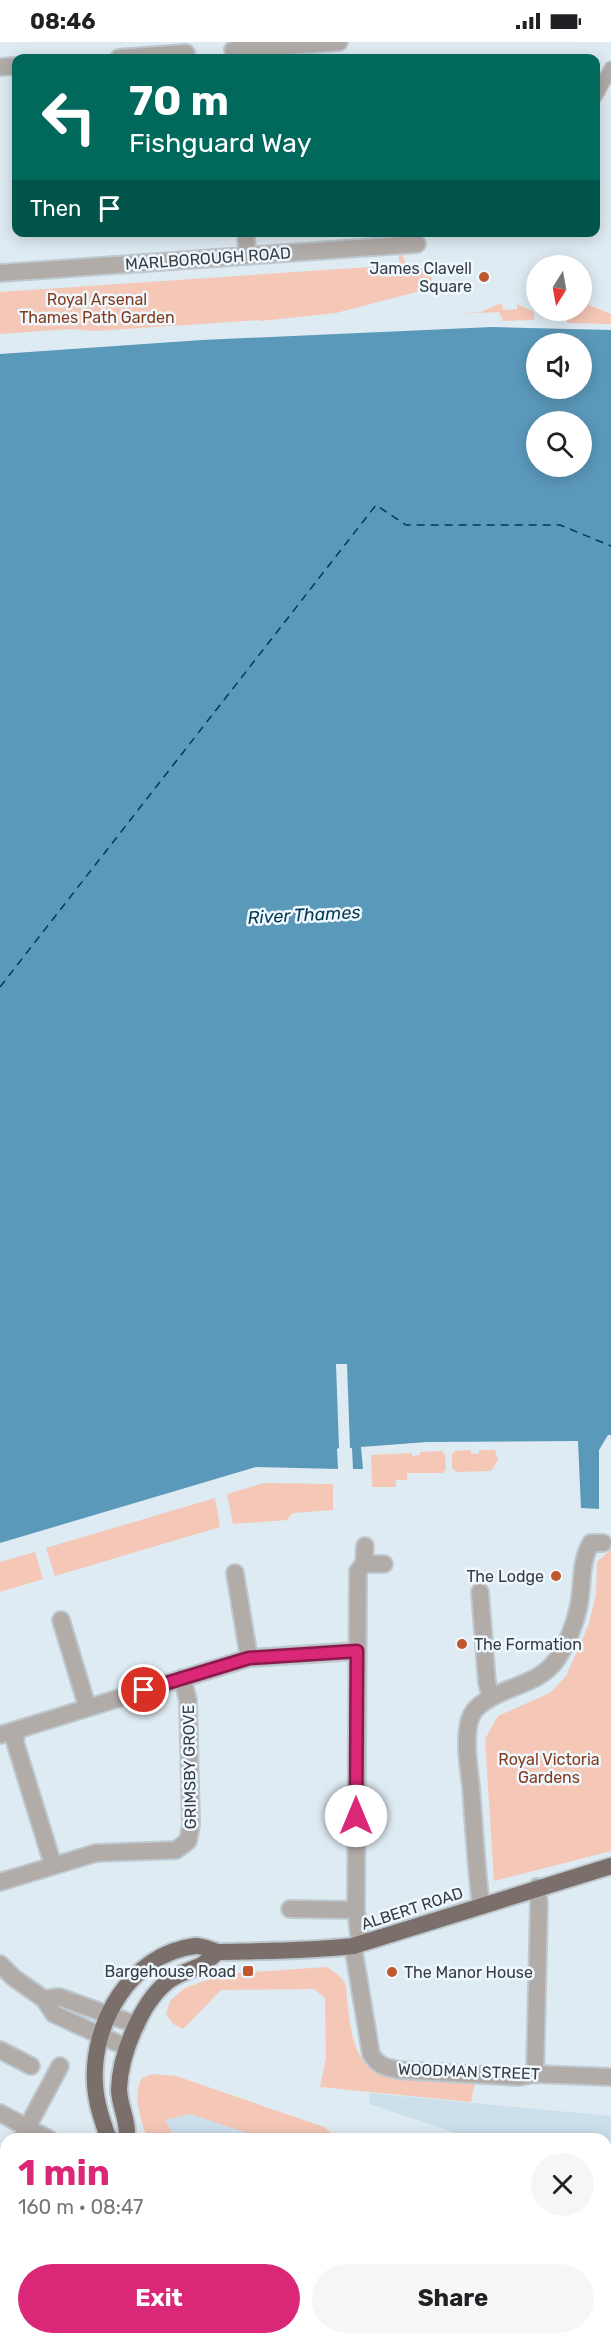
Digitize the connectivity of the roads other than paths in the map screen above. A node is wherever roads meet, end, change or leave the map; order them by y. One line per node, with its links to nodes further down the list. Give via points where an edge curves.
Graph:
1 (339, 42): 2 (street)
2 (233, 50)
3 (186, 53): 4 (street)
4 (173, 54)
5 (611, 68): 6 (street)
6 (600, 89)
7 (246, 237): 9 (street)
8 (417, 244): 9 (street, MARLBOROUGH ROAD)
9 (247, 256): 10 (street, MARLBOROUGH ROAD)
10 (0, 273)
11 (603, 1543): 21 (street, via 591,1543 584,1555 575,1620 557,1660 532,1680)
12 (364, 1546): 13 (street, WOODMAN STREET)
13 (364, 1564): 14 (street); 18 (street, WOODMAN STREET, via 358,1571)
14 (384, 1564)
15 (235, 1573): 19 (street)
16 (480, 1592): 21 (street)
17 (61, 1620): 22 (street)
18 (357, 1651): 19 (street); 31 (street, WOODMAN STREET)
19 (249, 1658): 20 (street)
20 (182, 1678): 22 (street); 25 (street, GRIMSBY GROVE, via 188,1700 192,1825 188,1841 176,1850 96,1853)
21 (491, 1697): 29 (street, via 472,1713 467,1731)
22 (87, 1706): 23 (street)
23 (17, 1730): 24 (street); 25 (street, via 15,1742)
24 (0, 1735)
25 (53, 1864): 27 (street, GRIMSBY GROVE)
26 (611, 1866): 28 (highway, ALBERT ROAD)
27 (0, 1882)
28 (537, 1887): 29 (highway, ALBERT ROAD); 43 (street)
29 (481, 1905): 32 (highway, ALBERT ROAD)
30 (290, 1909): 31 (street)
31 (356, 1910): 32 (street, WOODMAN STREET)
32 (357, 1945): 33 (highway, ALBERT ROAD); 43 (street, WOODMAN STREET, via 371,2054 376,2062 398,2070 518,2077)
33 (218, 1952): 36 (highway, ALBERT ROAD, via 197,1946 153,1961 126,1984); 37 (highway, via 165,1983 151,1999)
34 (0, 1964): 35 (street)
35 (44, 1998): 36 (street, via 59,1997); 38 (street, via 54,2014)
36 (107, 2014): 37 (street); 38 (highway, ALBERT ROAD)
37 (138, 2025): 39 (highway)
38 (100, 2037): 39 (street); 47 (highway, ALBERT ROAD, via 95,2083)
39 (126, 2047): 48 (highway, via 119,2091)
40 (0, 2050): 41 (street)
41 (31, 2066)
42 (60, 2066): 46 (street)
43 (535, 2074): 44 (street, WOODMAN STREET)
44 (611, 2077)
45 (0, 2113): 46 (street)
46 (24, 2133)
47 (107, 2133)
48 (128, 2133)

